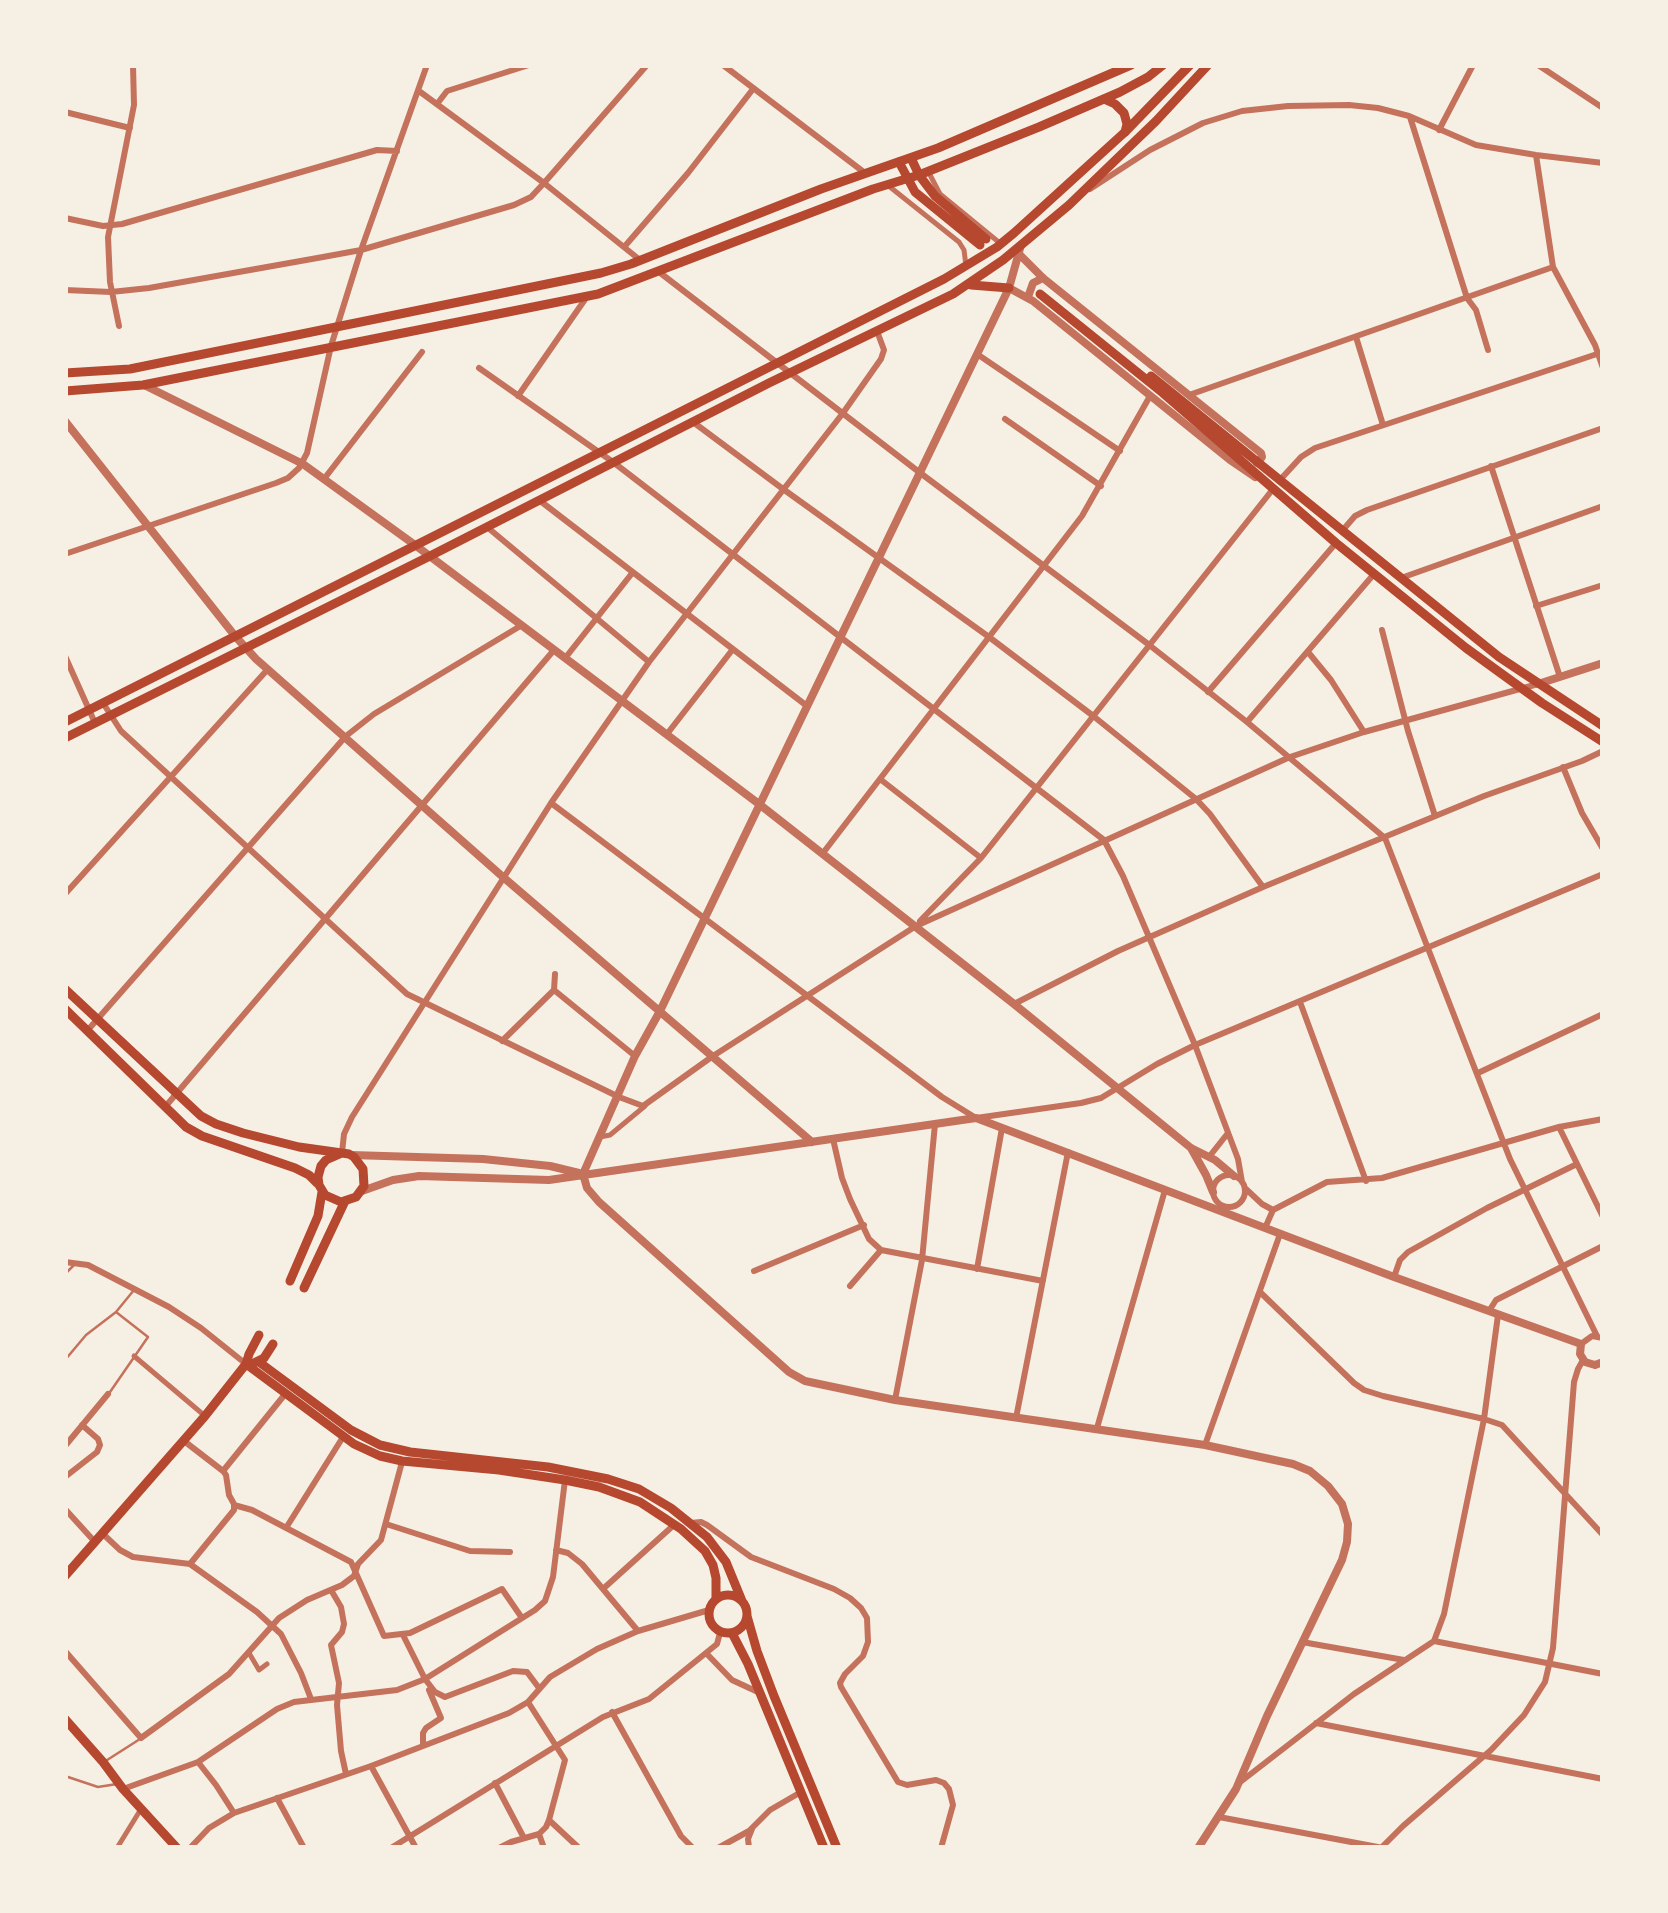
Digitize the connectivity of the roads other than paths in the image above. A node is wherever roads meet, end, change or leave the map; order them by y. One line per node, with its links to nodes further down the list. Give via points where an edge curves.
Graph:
1 (134, 65): 21 (street)
2 (427, 65): 15 (street)
3 (529, 65): 17 (street, via 448,91)
4 (647, 65): 32 (street)
5 (723, 65): 14 (street)
6 (850, 65): 7 (street)
7 (890, 65)
8 (1131, 65): 26 (main road)
9 (1163, 65): 16 (main road)
10 (1190, 65): 23 (main road)
11 (1208, 65): 34 (main road)
12 (1473, 65): 22 (street)
13 (1538, 65): 18 (street)
14 (754, 89): 29 (street); 38 (street)
15 (418, 90): 17 (street); 24 (street)
16 (1104, 99): 23 (main road, via 1124,113); 30 (main road)
17 (437, 104): 32 (street)
18 (1603, 108)
19 (65, 112): 21 (street)
20 (1409, 116): 22 (street); 34 (street, via 1348,106 1242,112 1161,143); 52 (street)
21 (130, 128): 36 (street)
22 (1439, 130): 25 (street)
23 (1125, 132): 37 (main road)
24 (396, 150): 36 (street); 40 (street)
25 (1536, 156): 28 (street); 43 (street)
26 (911, 158): 27 (main road); 30 (main road)
27 (899, 162): 29 (main road); 31 (main road)
28 (1603, 162)
29 (865, 173): 41 (main road)
30 (923, 173): 31 (main road); 31 (main road, via 938,198 983,242 922,200); 37 (street)
31 (906, 179): 33 (main road)
32 (544, 183): 38 (street); 40 (street, via 514,206)
33 (887, 185): 42 (street, via 960,242); 44 (main road)
34 (1069, 205): 39 (main road)
35 (65, 218): 36 (street)
36 (110, 226): 49 (street)
37 (1001, 244): 42 (main road)
38 (625, 246): 41 (street)
39 (1020, 249): 45 (street); 46 (main road); 47 (street)
40 (361, 250): 49 (street); 54 (street)
41 (640, 260): 54 (main road, via 602,274)
42 (966, 266): 62 (main road)
43 (1554, 267): 52 (street); 60 (street)
44 (660, 272): 50 (main road); 62 (street)
45 (1043, 278): 51 (street); 71 (street)
46 (968, 285): 47 (main road); 55 (main road)
47 (1009, 288): 51 (street); 61 (street)
48 (65, 290): 49 (street)
49 (111, 292): 53 (street)
50 (587, 297): 57 (main road); 69 (street)
51 (1028, 297): 70 (street)
52 (1467, 298): 56 (street); 58 (street)
53 (118, 326)
54 (336, 329): 57 (street); 65 (main road, via 130,369)
55 (877, 332): 66 (main road); 72 (street, via 882,357)
56 (1356, 337): 71 (street); 76 (street)
57 (331, 346): 67 (main road); 82 (street)
58 (1488, 350)
59 (422, 352): 85 (street)
60 (1600, 352): 64 (street); 76 (street)
61 (977, 354): 79 (street); 84 (street)
62 (778, 362): 66 (street); 78 (main road)
63 (479, 368): 69 (street)
64 (1603, 368)
65 (65, 373)
66 (790, 373): 72 (street); 75 (main road)
67 (143, 384): 68 (main road); 82 (street)
68 (65, 391)
69 (518, 396): 78 (street)
70 (1150, 396): 79 (street); 86 (street, via 1230,460)
71 (1190, 396): 81 (street, via 1261,453)
72 (843, 413): 84 (street); 88 (street)
73 (1004, 419): 87 (street)
74 (65, 421): 91 (street)
75 (693, 422): 80 (main road); 88 (street)
76 (1383, 424): 86 (street, via 1307,452)
77 (1603, 428): 83 (street)
78 (599, 452): 80 (street); 96 (main road)
79 (1120, 452): 87 (street)
80 (612, 462): 89 (main road); 98 (street)
81 (1257, 463): 86 (main road); 86 (main road, via 1042,292)
82 (302, 464): 85 (street); 91 (street, via 276,484)
83 (1491, 466): 93 (street, via 1366,510); 94 (street)
84 (919, 472): 100 (street); 101 (street)
85 (324, 479): 96 (street)
86 (1276, 485): 93 (main road); 95 (main road); 114 (street)
87 (1101, 486): 101 (street)
88 (783, 490): 98 (street); 100 (street)
89 (540, 500): 92 (main road); 102 (street)
90 (1603, 506): 94 (street)
91 (146, 525): 97 (street); 111 (street)
92 (487, 526): 99 (main road); 108 (street)
93 (1342, 531): 104 (main road)
94 (1514, 537): 104 (street); 106 (street)
95 (1336, 543): 103 (main road); 127 (street)
96 (415, 544): 99 (street); 111 (main road)
97 (65, 554)
98 (732, 555): 107 (street); 112 (street)
99 (430, 556): 109 (street); 115 (main road)
100 (878, 556): 112 (street); 113 (street)
101 (1044, 567): 113 (street); 114 (street)
102 (633, 572): 107 (street); 108 (street)
103 (1374, 574): 118 (street); 126 (main road)
104 (1400, 578): 125 (main road)
105 (1603, 585): 106 (street)
106 (1536, 606): 124 (street)
107 (687, 612): 117 (street); 121 (street)
108 (596, 619): 119 (street); 121 (street)
109 (523, 624): 116 (street); 142 (street)
110 (1382, 630): 135 (street)
111 (235, 636): 115 (street); 129 (main road)
112 (840, 636): 130 (street); 131 (street)
113 (989, 637): 131 (street); 133 (street)
114 (1148, 644): 127 (street); 133 (street)
115 (244, 647): 123 (street); 134 (main road)
116 (555, 648): 119 (street); 153 (street)
117 (733, 648): 130 (street); 141 (street)
118 (1308, 652): 137 (street); 140 (street)
119 (566, 657): 128 (street)
120 (66, 659): 132 (street)
121 (650, 662): 128 (street)
122 (1603, 663): 124 (street)
123 (268, 669): 142 (street); 148 (street)
124 (1560, 677): 125 (street)
125 (1538, 684): 126 (street); 139 (main road)
126 (1523, 689): 135 (street); 144 (main road)
127 (1208, 692): 137 (street)
128 (622, 700): 141 (street); 152 (street)
129 (103, 703): 132 (main road); 134 (street)
130 (808, 706): 154 (street)
131 (934, 708): 149 (street); 150 (street)
132 (88, 710): 136 (main road); 138 (street)
133 (1092, 715): 150 (street); 151 (street)
134 (110, 716): 138 (main road); 148 (street)
135 (1405, 721): 140 (street); 155 (street)
136 (65, 722)
137 (1247, 722): 146 (street)
138 (95, 723): 143 (main road)
139 (1603, 726)
140 (1364, 732): 146 (street)
141 (667, 734): 154 (street)
142 (346, 736): 153 (street); 158 (street)
143 (65, 738)
144 (1603, 742)
145 (1603, 751): 147 (street)
146 (1290, 758): 151 (street); 156 (street)
147 (1564, 767): 155 (street); 159 (street)
148 (170, 778): 158 (street); 165 (street)
149 (880, 779): 160 (street); 161 (street)
150 (1037, 788): 157 (street); 161 (street)
151 (1196, 798): 157 (street); 164 (street)
152 (551, 803): 163 (street); 166 (street)
153 (423, 804): 163 (street); 167 (street)
154 (759, 804): 160 (street); 166 (street)
155 (1435, 816): 156 (street)
156 (1385, 838): 164 (street); 170 (street)
157 (1104, 840): 168 (street); 169 (street)
158 (247, 849): 167 (street); 181 (street)
159 (1603, 850)
160 (823, 853): 168 (street)
161 (981, 858): 168 (street)
162 (1603, 874): 170 (street)
163 (503, 877): 176 (street); 179 (street)
164 (1263, 888): 169 (street)
165 (65, 894)
166 (705, 918): 174 (street); 179 (street)
167 (325, 919): 176 (street); 189 (street)
168 (916, 926): 174 (street); 177 (street)
169 (1149, 937): 177 (street); 184 (street)
170 (1427, 948): 175 (street); 187 (street)
171 (555, 974): 173 (street)
172 (65, 989): 181 (main road)
173 (554, 990): 183 (street); 185 (street)
174 (806, 996): 186 (street); 193 (street)
175 (1300, 1002): 184 (street); 210 (street)
176 (422, 1003): 183 (street); 205 (street, via 348,1124)
177 (1014, 1004): 188 (street)
178 (65, 1009): 182 (main road)
179 (660, 1011): 185 (street); 186 (street)
180 (1603, 1014): 187 (street)
181 (97, 1020): 182 (street); 189 (main road)
182 (88, 1031): 192 (main road)
183 (502, 1041): 190 (street)
184 (1195, 1045): 188 (street); 198 (street)
185 (635, 1056): 190 (street)
186 (713, 1056): 191 (street); 201 (street)
187 (1478, 1073): 202 (street)
188 (1118, 1088): 193 (street, via 1081,1103); 203 (street)
189 (176, 1095): 192 (street); 205 (main road, via 225,1128)
190 (619, 1097): 191 (street); 199 (street)
191 (647, 1104): 199 (street)
192 (165, 1107): 212 (main road, via 196,1133 295,1168)
193 (976, 1118): 195 (street); 197 (street)
194 (1603, 1119): 196 (street)
195 (936, 1124): 200 (street); 225 (street)
196 (1559, 1127): 202 (street); 207 (street)
197 (1002, 1128): 204 (street); 229 (street)
198 (1228, 1133): 206 (street); 211 (street)
199 (600, 1137): 208 (street)
200 (833, 1139): 201 (street); 220 (street)
201 (812, 1142): 208 (street)
202 (1504, 1142): 210 (street); 213 (street)
203 (1190, 1148): 206 (street); 217 (street)
204 (1068, 1152): 214 (street); 234 (street)
205 (347, 1154): 208 (street, via 483,1159); 212 (main road, via 322,1164); 215 (main road, via 363,1168)
206 (1209, 1157): 209 (street)
207 (1577, 1164): 213 (street); 219 (street)
208 (584, 1174): 215 (street, via 538,1181 419,1176); 254 (street, via 599,1202 789,1372 812,1384)
209 (1234, 1176): 211 (street); 217 (street, via 1214,1185)
210 (1366, 1181): 218 (street, via 1326,1182)
211 (1243, 1184): 217 (street, via 1244,1198); 218 (street)
212 (320, 1188): 216 (main road, via 330,1199); 233 (main road, via 318,1216)
213 (1525, 1188): 228 (street); 232 (street, via 1408,1252)
214 (1165, 1190): 217 (street); 259 (street)
215 (362, 1191): 216 (main road)
216 (345, 1201): 236 (main road)
217 (1220, 1204): 221 (street)
218 (1271, 1214): 221 (street)
219 (1603, 1217)
220 (864, 1226): 224 (street); 230 (street)
221 (1265, 1228): 222 (street)
222 (1280, 1234): 232 (street); 238 (street)
223 (1603, 1246): 228 (street)
224 (881, 1250): 225 (street); 235 (street)
225 (922, 1260): 229 (street); 254 (street)
226 (65, 1262): 227 (street)
227 (76, 1263): 231 (lane); 237 (street)
228 (1564, 1266): 240 (street, via 1496,1300); 242 (street)
229 (977, 1270): 234 (street)
230 (754, 1271)
231 (65, 1274)
232 (1394, 1278): 240 (street)
233 (290, 1281)
234 (1042, 1281): 256 (street)
235 (850, 1286)
236 (304, 1288)
237 (134, 1289): 239 (lane); 249 (street, via 186,1317)
238 (1261, 1293): 257 (street, via 1364,1390); 262 (street)
239 (116, 1312): 245 (lane, via 148,1336); 246 (lane)
240 (1493, 1314): 244 (street); 257 (street)
241 (259, 1336): 249 (main road)
242 (1600, 1337): 244 (street)
243 (273, 1344): 248 (main road)
244 (1582, 1344): 247 (street)
245 (134, 1356): 253 (lane); 255 (street)
246 (65, 1360)
247 (1584, 1360): 250 (street); 268 (street, via 1574,1382)
248 (260, 1362): 249 (main road); 271 (main road, via 380,1446 608,1479 639,1489)
249 (246, 1364): 252 (main road); 255 (main road)
250 (1600, 1364): 251 (street)
251 (1603, 1374)
252 (286, 1393): 260 (main road); 265 (street)
253 (108, 1394): 258 (street)
254 (896, 1400): 256 (street)
255 (205, 1416): 261 (main road)
256 (1016, 1418): 259 (street)
257 (1484, 1419): 268 (street, via 1508,1429); 294 (street)
258 (82, 1424): 263 (street); 266 (street, via 99,1448)
259 (1097, 1428): 262 (street)
260 (343, 1437): 264 (main road); 274 (street)
261 (184, 1440): 265 (street); 276 (main road)
262 (1204, 1445): 295 (street, via 1302,1468 1328,1486 1345,1510 1345,1550)
263 (65, 1446)
264 (402, 1462): 267 (main road); 272 (street)
265 (224, 1471): 269 (street)
266 (65, 1477)
267 (565, 1480): 273 (main road, via 619,1493); 277 (street)
268 (1566, 1492): 275 (street); 301 (street)
269 (234, 1505): 274 (street); 279 (street)
270 (65, 1510): 276 (street)
271 (692, 1523): 285 (main road, via 722,1556); 349 (street, via 861,1608 868,1642 841,1687 898,1782 936,1780 949,1789 953,1798)
272 (386, 1524): 278 (street, via 470,1551); 280 (street)
273 (675, 1524): 282 (street); 284 (main road, via 708,1556)
274 (286, 1528): 280 (street)
275 (1603, 1536)
276 (99, 1538): 279 (street, via 129,1556); 281 (main road)
277 (556, 1550): 282 (street, via 575,1558); 288 (street, via 547,1599)
278 (510, 1552)
279 (190, 1564): 289 (street)
280 (357, 1570): 283 (street); 293 (street, via 384,1636)
281 (65, 1576)
282 (604, 1588): 290 (street)
283 (331, 1590): 289 (street); 307 (street, via 344,1620 332,1645)
284 (716, 1599): 285 (main road, via 730,1595); 286 (main road)
285 (742, 1601): 287 (main road)
286 (708, 1610): 290 (street); 291 (main road)
287 (747, 1616): 292 (main road); 348 (main road)
288 (522, 1618): 293 (street, via 502,1589); 303 (street)
289 (272, 1624): 297 (street); 306 (street)
290 (638, 1631): 304 (street, via 588,1654)
291 (720, 1632): 292 (main road); 298 (street)
292 (732, 1634): 305 (main road)
293 (403, 1635): 303 (street)
294 (1434, 1641): 299 (street); 301 (street)
295 (1302, 1642): 299 (street); 323 (street)
296 (65, 1651): 312 (street)
297 (249, 1653): 300 (street, via 259,1670); 312 (street)
298 (706, 1653): 305 (street, via 732,1680); 309 (street, via 644,1702)
299 (1405, 1660): 311 (street)
300 (268, 1664)
301 (1550, 1664): 302 (street); 315 (street, via 1535,1700)
302 (1603, 1674)
303 (425, 1679): 304 (street, via 442,1697 513,1671 529,1673); 307 (street); 314 (street, via 441,1718 426,1728)
304 (539, 1688): 308 (street)
305 (760, 1693): 325 (main road)
306 (311, 1698): 307 (street); 317 (street, via 277,1709)
307 (339, 1698): 319 (street)
308 (528, 1702): 313 (street); 314 (street)
309 (612, 1712): 313 (street); 344 (street)
310 (65, 1719): 316 (main road)
311 (1316, 1723): 315 (street); 323 (street)
312 (141, 1738): 316 (lane)
313 (557, 1745): 322 (street); 330 (street, via 565,1764)
314 (423, 1746): 318 (street)
315 (1485, 1756): 321 (street); 351 (street)
316 (103, 1762): 324 (main road)
317 (198, 1762): 324 (street); 328 (street)
318 (371, 1766): 319 (street); 333 (street)
319 (346, 1774): 326 (street)
320 (65, 1776): 324 (lane, via 98,1787)
321 (1603, 1780)
322 (495, 1784): 333 (street); 334 (street)
323 (1238, 1784): 329 (street)
324 (121, 1786): 327 (main road)
325 (801, 1792): 331 (street); 347 (main road)
326 (278, 1798): 328 (street); 338 (street)
327 (141, 1809): 335 (street); 336 (main road)
328 (234, 1813): 337 (street)
329 (1218, 1817): 350 (street); 351 (street)
330 (549, 1820): 332 (street); 343 (street)
331 (753, 1828): 345 (street); 346 (street)
332 (539, 1834): 334 (street); 342 (street)
333 (410, 1836): 339 (street); 340 (street)
334 (524, 1838): 341 (street)
335 (117, 1848)
336 (177, 1848)
337 (190, 1848)
338 (304, 1848)
339 (391, 1848)
340 (416, 1848)
341 (498, 1848)
342 (544, 1848)
343 (579, 1848)
344 (694, 1848)
345 (718, 1848)
346 (749, 1848)
347 (824, 1848)
348 (838, 1848)
349 (942, 1848)
350 (1198, 1848)
351 (1382, 1848)

